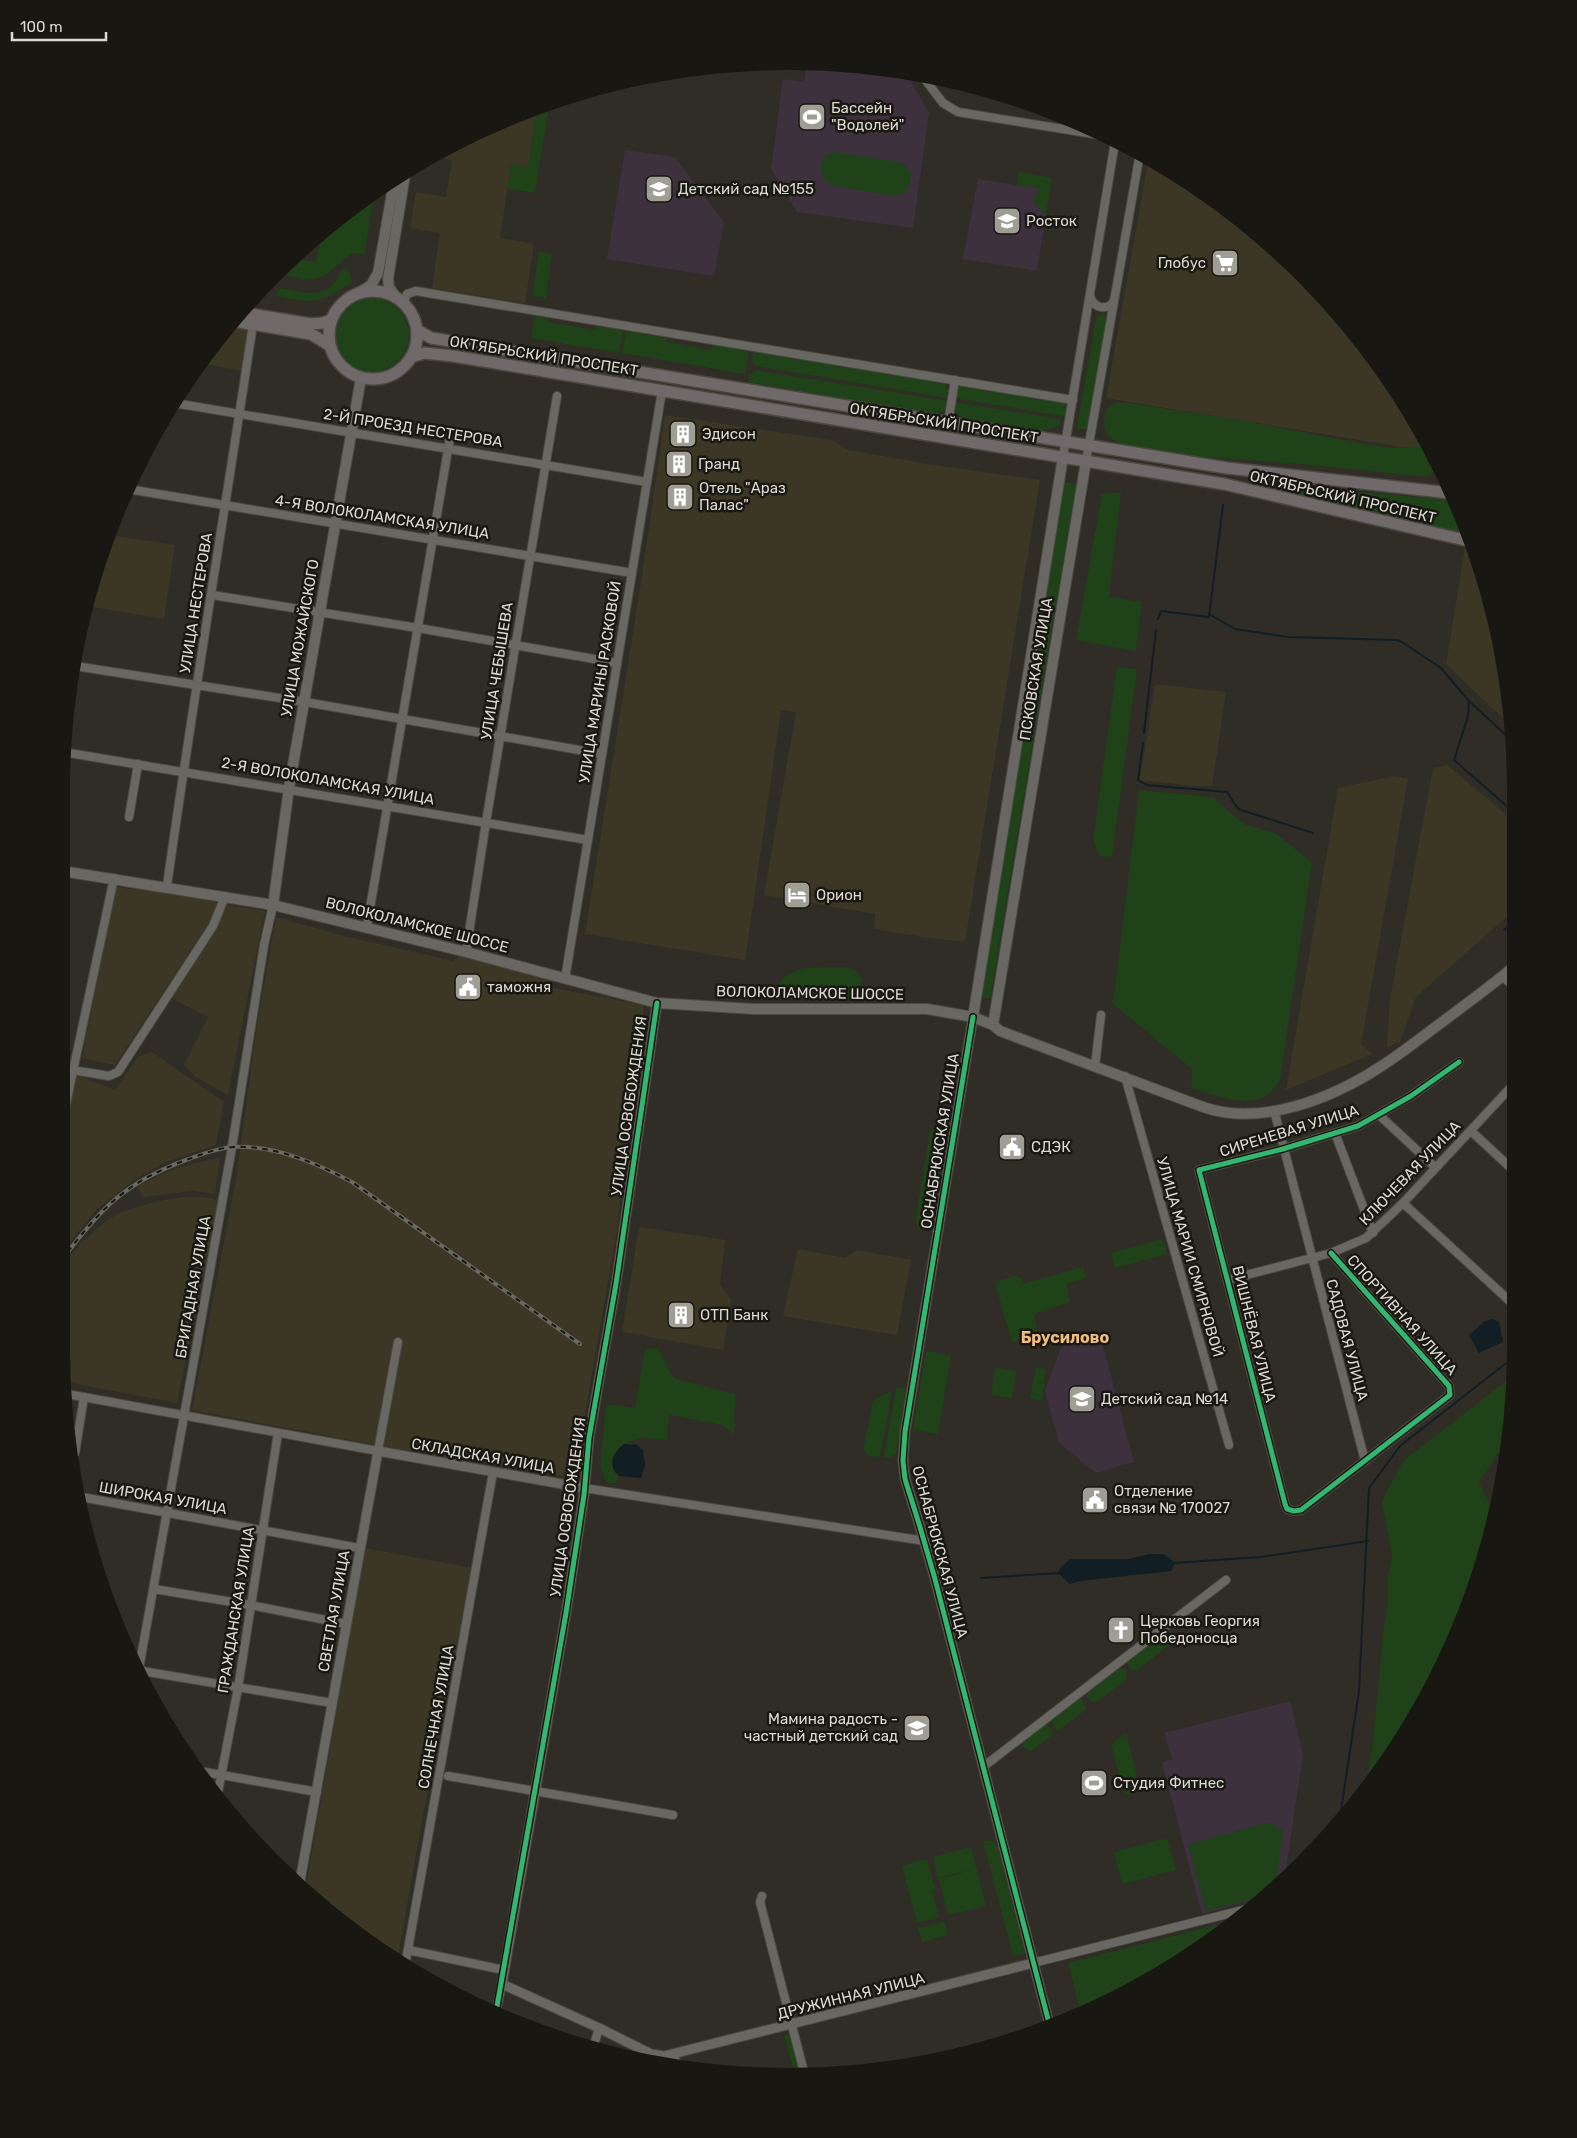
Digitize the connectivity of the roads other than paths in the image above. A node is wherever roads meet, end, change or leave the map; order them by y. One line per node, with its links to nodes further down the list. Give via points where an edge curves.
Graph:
1 (928, 84): 2 (street, via 943,103 958,112)
2 (1077, 131)
3 (1114, 148): 8 (street, ПСКОВСКАЯ УЛИЦА)
4 (1139, 161): 10 (street, ПСКОВСКАЯ УЛИЦА)
5 (404, 182): 9 (main road, via 388,279)
6 (393, 189): 7 (main road, via 378,273 371,285)
7 (360, 292): 9 (main road, via 378,291); 15 (main road, via 344,301)
8 (1090, 294): 10 (street, via 1093,303 1100,308 1109,306); 13 (street, ПСКОВСКАЯ УЛИЦА)
9 (395, 296): 11 (main road)
10 (1114, 300): 14 (street, ПСКОВСКАЯ УЛИЦА)
11 (405, 305): 18 (main road); 22 (street, via 405,297 410,292 432,294)
12 (249, 314): 15 (main road, via 311,324)
13 (1086, 318): 14 (street, via 1090,312 1099,309 1108,312); 25 (street, ПСКОВСКАЯ УЛИЦА)
14 (1111, 319): 32 (street, ПСКОВСКАЯ УЛИЦА)
15 (331, 320): 19 (main road)
16 (242, 322): 17 (main road)
17 (253, 324): 19 (main road, via 311,334); 27 (street, УЛИЦА НЕСТЕРОВА)
18 (416, 330): 20 (main road, via 416,344); 28 (main road, ОКТЯБРЬСКИЙ ПРОСПЕКТ, via 431,338)
19 (329, 345): 21 (main road, via 339,363)
20 (411, 357): 21 (main road, via 392,375 379,379); 23 (main road, ОКТЯБРЬСКИЙ ПРОСПЕКТ, via 424,353 453,356)
21 (361, 378): 29 (main road, УЛИЦА МОЖАЙСКОГО)
22 (955, 380): 25 (street); 28 (street)
23 (662, 391): 34 (main road, ОКТЯБРЬСКИЙ ПРОСПЕКТ); 37 (street, УЛИЦА МАРИНЫ РАСКОВОЙ)
24 (557, 396): 36 (street, УЛИЦА ЧЕБЫШЕВА)
25 (1073, 400): 31 (street, ПСКОВСКАЯ УЛИЦА)
26 (181, 404): 27 (street, 2-Й ПРОЕЗД НЕСТЕРОВА)
27 (240, 414): 29 (street, 2-Й ПРОЕЗД НЕСТЕРОВА); 40 (street, УЛИЦА НЕСТЕРОВА)
28 (948, 424): 31 (main road, ОКТЯБРЬСКИЙ ПРОСПЕКТ)
29 (350, 432): 33 (street, 2-Й ПРОЕЗД НЕСТЕРОВА); 41 (main road, УЛИЦА МОЖАЙСКОГО)
30 (451, 432): 33 (street)
31 (1066, 442): 32 (main road, ОКТЯБРЬСКИЙ ПРОСПЕКТ); 34 (street, ПСКОВСКАЯ УЛИЦА)
32 (1089, 446): 35 (street, ПСКОВСКАЯ УЛИЦА); 39 (main road, ОКТЯБРЬСКИЙ ПРОСПЕКТ, via 1227,468)
33 (448, 448): 36 (street, 2-Й ПРОЕЗД НЕСТЕРОВА); 43 (street)
34 (1063, 457): 35 (main road, ОКТЯБРЬСКИЙ ПРОСПЕКТ); 78 (main road, ПСКОВСКАЯ УЛИЦА)
35 (1086, 461): 42 (main road, ОКТЯБРЬСКИЙ ПРОСПЕКТ, via 1224,484); 79 (main road, ПСКОВСКАЯ УЛИЦА)
36 (546, 464): 37 (street, 2-Й ПРОЕЗД НЕСТЕРОВА); 44 (street, УЛИЦА ЧЕБЫШЕВА)
37 (647, 482): 45 (street, УЛИЦА МАРИНЫ РАСКОВОЙ)
38 (135, 490): 40 (street, 4-Я ВОЛОКОЛАМСКАЯ УЛИЦА)
39 (1442, 492)
40 (224, 506): 41 (street, 4-Я ВОЛОКОЛАМСКАЯ УЛИЦА); 46 (street, УЛИЦА НЕСТЕРОВА)
41 (335, 523): 43 (street, 4-Я ВОЛОКОЛАМСКАЯ УЛИЦА); 47 (main road, УЛИЦА МОЖАЙСКОГО)
42 (1462, 539)
43 (432, 540): 44 (street, 4-Я ВОЛОКОЛАМСКАЯ УЛИЦА); 48 (street)
44 (531, 555): 45 (street, 4-Я ВОЛОКОЛАМСКАЯ УЛИЦА); 49 (street, УЛИЦА ЧЕБЫШЕВА)
45 (632, 573): 50 (street, УЛИЦА МАРИНЫ РАСКОВОЙ)
46 (212, 596): 47 (street); 52 (street, УЛИЦА НЕСТЕРОВА)
47 (319, 614): 48 (street); 53 (main road, УЛИЦА МОЖАЙСКОГО)
48 (418, 628): 49 (street); 54 (street)
49 (515, 645): 50 (street); 55 (street, УЛИЦА ЧЕБЫШЕВА)
50 (617, 663): 57 (street, УЛИЦА МАРИНЫ РАСКОВОЙ)
51 (81, 667): 52 (street)
52 (197, 685): 53 (street); 59 (street, УЛИЦА НЕСТЕРОВА)
53 (304, 702): 54 (street); 60 (main road, УЛИЦА МОЖАЙСКОГО)
54 (403, 720): 55 (street); 61 (street)
55 (501, 736): 57 (street); 63 (street, УЛИЦА ЧЕБЫШЕВА)
56 (72, 753): 58 (street, 2-Я ВОЛОКОЛАМСКАЯ УЛИЦА)
57 (602, 754): 64 (street, УЛИЦА МАРИНЫ РАСКОВОЙ)
58 (138, 764): 59 (street, 2-Я ВОЛОКОЛАМСКАЯ УЛИЦА); 62 (street)
59 (183, 771): 60 (street, 2-Я ВОЛОКОЛАМСКАЯ УЛИЦА); 67 (street, УЛИЦА НЕСТЕРОВА)
60 (289, 788): 61 (street, 2-Я ВОЛОКОЛАМСКАЯ УЛИЦА); 69 (main road, УЛИЦА МОЖАЙСКОГО)
61 (388, 805): 63 (street, 2-Я ВОЛОКОЛАМСКАЯ УЛИЦА); 70 (street)
62 (129, 817)
63 (486, 822): 64 (street, 2-Я ВОЛОКОЛАМСКАЯ УЛИЦА); 71 (street, УЛИЦА ЧЕБЫШЕВА)
64 (588, 840): 74 (street, УЛИЦА МАРИНЫ РАСКОВОЙ)
65 (70, 872): 66 (main road, ВОЛОКОЛАМСКОЕ ШОССЕ)
66 (114, 878): 67 (main road, ВОЛОКОЛАМСКОЕ ШОССЕ); 82 (street)
67 (167, 886): 68 (main road, ВОЛОКОЛАМСКОЕ ШОССЕ)
68 (225, 896): 69 (main road, ВОЛОКОЛАМСКОЕ ШОССЕ); 82 (street, via 213,926 118,1072 109,1076)
69 (273, 905): 70 (main road, ВОЛОКОЛАМСКОЕ ШОССЕ); 103 (street, БРИГАДНАЯ УЛИЦА)
70 (367, 926): 71 (main road, ВОЛОКОЛАМСКОЕ ШОССЕ)
71 (466, 952): 74 (main road, ВОЛОКОЛАМСКОЕ ШОССЕ)
72 (1507, 972): 73 (main road, ВОЛОКОЛАМСКОЕ ШОССЕ)
73 (1502, 976): 75 (street); 86 (main road, ВОЛОКОЛАМСКОЕ ШОССЕ, via 1370,1073 1324,1096)
74 (565, 979): 76 (main road, ВОЛОКОЛАМСКОЕ ШОССЕ)
75 (1507, 980)
76 (657, 1003): 78 (main road, ВОЛОКОЛАМСКОЕ ШОССЕ, via 753,1008 927,1010); 110 (street, УЛИЦА ОСВОБОЖДЕНИЯ)
77 (1102, 1015): 81 (street)
78 (973, 1017): 79 (main road, ВОЛОКОЛАМСКОЕ ШОССЕ); 114 (street, ОСНАБРЮКСКАЯ УЛИЦА, via 903,1456 905,1480)
79 (993, 1024): 81 (main road, ВОЛОКОЛАМСКОЕ ШОССЕ, via 1000,1030)
80 (1459, 1062): 87 (street, СИРЕНЕВАЯ УЛИЦА)
81 (1095, 1066): 83 (main road, ВОЛОКОЛАМСКОЕ ШОССЕ)
82 (72, 1070): 84 (street)
83 (1125, 1076): 86 (main road, ВОЛОКОЛАМСКОЕ ШОССЕ, via 1220,1112 1247,1114); 106 (street, УЛИЦА МАРИИ СМИРНОВОЙ)
84 (70, 1081)
85 (1507, 1091): 88 (street, КЛЮЧЕВАЯ УЛИЦА)
86 (1274, 1110): 90 (street, САДОВАЯ УЛИЦА)
87 (1379, 1115): 89 (street, СИРЕНЕВАЯ УЛИЦА); 92 (street)
88 (1471, 1131): 91 (street); 92 (street, КЛЮЧЕВАЯ УЛИЦА)
89 (1335, 1134): 90 (street, СИРЕНЕВАЯ УЛИЦА); 95 (street)
90 (1283, 1149): 93 (street, СИРЕНЕВАЯ УЛИЦА); 97 (street, САДОВАЯ УЛИЦА)
91 (1507, 1164)
92 (1435, 1167): 94 (street, КЛЮЧЕВАЯ УЛИЦА)
93 (1199, 1170): 98 (street, ВИШНЁВАЯ УЛИЦА)
94 (1403, 1203): 95 (street, КЛЮЧЕВАЯ УЛИЦА); 99 (street)
95 (1372, 1233): 96 (street, КЛЮЧЕВАЯ УЛИЦА, via 1360,1242)
96 (1331, 1253): 97 (street, КЛЮЧЕВАЯ УЛИЦА); 108 (street, СПОРТИВНАЯ УЛИЦА, via 1449,1386 1450,1395)
97 (1312, 1258): 98 (street, КЛЮЧЕВАЯ УЛИЦА); 108 (street, САДОВАЯ УЛИЦА)
98 (1227, 1280): 108 (street, ВИШНЁВАЯ УЛИЦА, via 1287,1509 1301,1510)
99 (1507, 1299)
100 (398, 1342): 107 (street, СВЕТЛАЯ УЛИЦА)
101 (72, 1395): 102 (street, СКЛАДСКАЯ УЛИЦА)
102 (84, 1397): 103 (street, СКЛАДСКАЯ УЛИЦА); 105 (street)
103 (184, 1416): 104 (street, СКЛАДСКАЯ УЛИЦА); 112 (street, БРИГАДНАЯ УЛИЦА)
104 (278, 1432): 107 (street, СКЛАДСКАЯ УЛИЦА); 113 (street, ГРАЖДАНСКАЯ УЛИЦА)
105 (76, 1445)
106 (1229, 1445)
107 (378, 1451): 109 (street, СКЛАДСКАЯ УЛИЦА); 115 (street, СВЕТЛАЯ УЛИЦА)
108 (1365, 1461)
109 (493, 1472): 110 (street, СКЛАДСКАЯ УЛИЦА); 135 (street, СОЛНЕЧНАЯ УЛИЦА)
110 (584, 1488): 114 (street, СКЛАДСКАЯ УЛИЦА); 129 (street, УЛИЦА ОСВОБОЖДЕНИЯ)
111 (86, 1498): 112 (street, ШИРОКАЯ УЛИЦА)
112 (167, 1513): 113 (street, ШИРОКАЯ УЛИЦА); 117 (street, БРИГАДНАЯ УЛИЦА)
113 (264, 1530): 115 (street, ШИРОКАЯ УЛИЦА); 118 (street, ГРАЖДАНСКАЯ УЛИЦА)
114 (924, 1541): 124 (street, ОСНАБРЮКСКАЯ УЛИЦА)
115 (359, 1548): 119 (street, СВЕТЛАЯ УЛИЦА)
116 (1226, 1580): 124 (street)
117 (154, 1589): 118 (street); 120 (street, БРИГАДНАЯ УЛИЦА)
118 (250, 1605): 119 (street); 122 (street, ГРАЖДАНСКАЯ УЛИЦА)
119 (346, 1624): 123 (street, СВЕТЛАЯ УЛИЦА)
120 (140, 1659)
121 (147, 1674): 122 (street)
122 (238, 1688): 123 (street); 126 (street, ГРАЖДАНСКАЯ УЛИЦА)
123 (332, 1703): 130 (street, СВЕТЛАЯ УЛИЦА)
124 (983, 1767): 137 (street, ОСНАБРЮКСКАЯ УЛИЦА)
125 (207, 1772): 126 (street)
126 (222, 1775): 128 (street, ГРАЖДАНСКАЯ УЛИЦА); 130 (street)
127 (448, 1776): 129 (street)
128 (219, 1788)
129 (535, 1791): 131 (street); 138 (street, УЛИЦА ОСВОБОЖДЕНИЯ)
130 (317, 1792): 132 (street, СВЕТЛАЯ УЛИЦА)
131 (673, 1815)
132 (299, 1876)
133 (762, 1896): 142 (street, via 760,1902)
134 (1236, 1912): 137 (street)
135 (408, 1950): 136 (street, СОЛНЕЧНАЯ УЛИЦА); 138 (street)
136 (407, 1958)
137 (1033, 1963): 141 (street, ОСНАБРЮКСКАЯ УЛИЦА); 142 (street, ДРУЖИННАЯ УЛИЦА)
138 (504, 1970): 139 (street, УЛИЦА ОСВОБОЖДЕНИЯ)
139 (502, 1984): 140 (street, УЛИЦА ОСВОБОЖДЕНИЯ); 143 (street, ДРУЖИННАЯ УЛИЦА)
140 (497, 2006)
141 (1048, 2019)
142 (792, 2025): 145 (street, ДРУЖИННАЯ УЛИЦА); 147 (street)
143 (599, 2028): 144 (street); 145 (street, ДРУЖИННАЯ УЛИЦА, via 651,2054)
144 (595, 2042)
145 (675, 2054): 146 (street)
146 (675, 2059)
147 (803, 2067)

